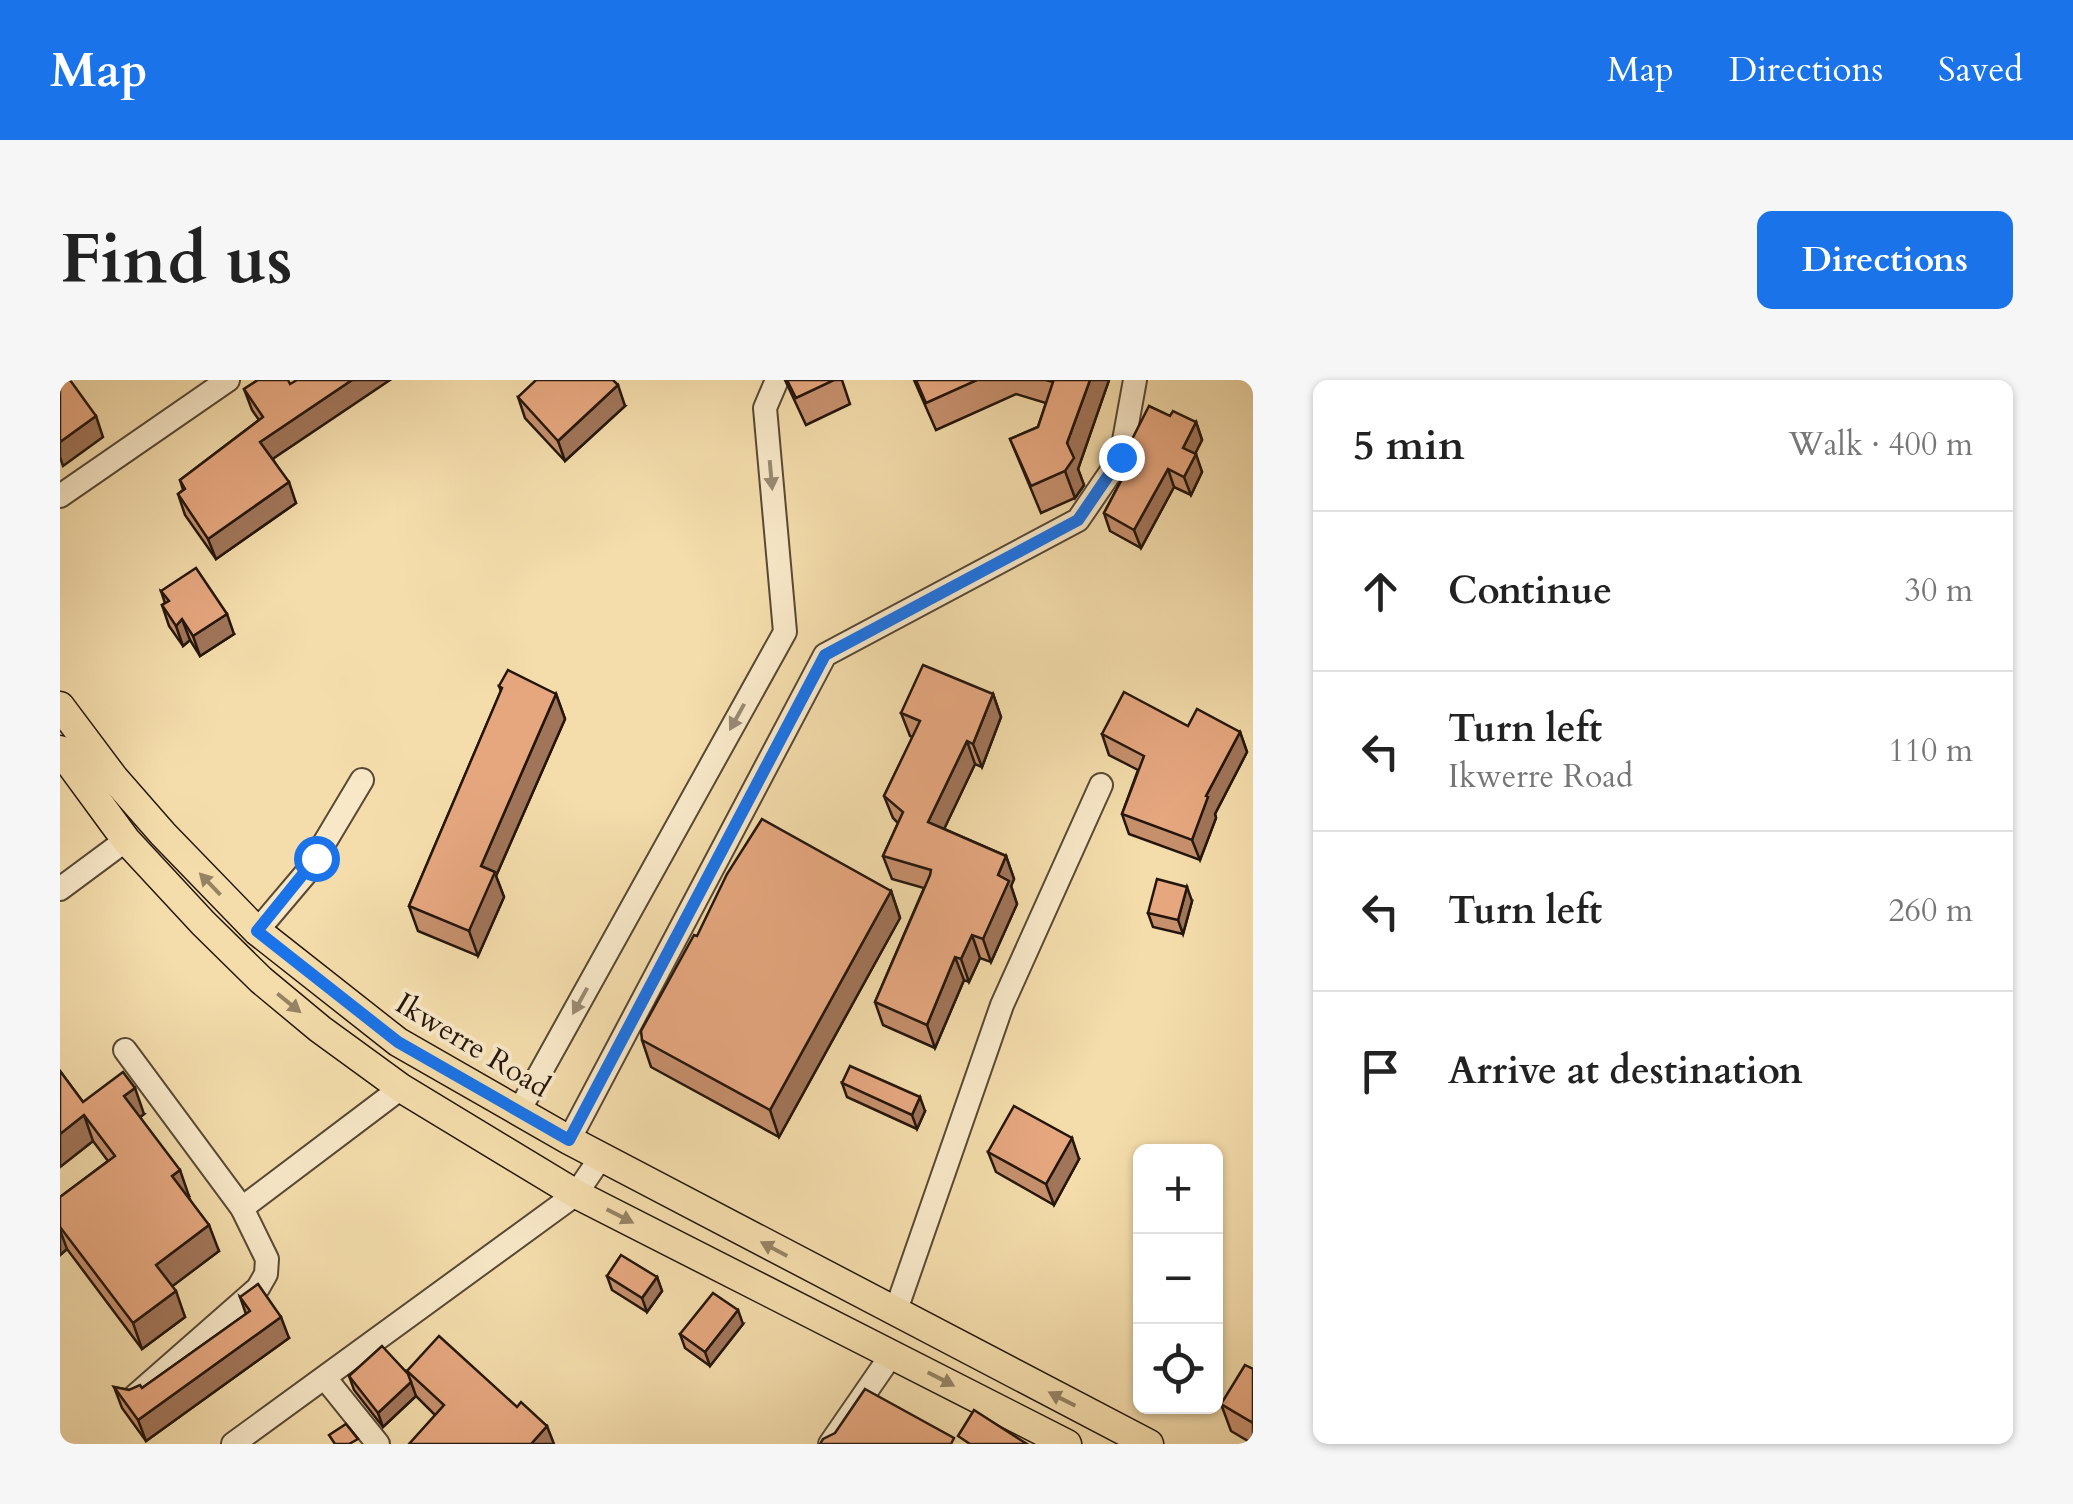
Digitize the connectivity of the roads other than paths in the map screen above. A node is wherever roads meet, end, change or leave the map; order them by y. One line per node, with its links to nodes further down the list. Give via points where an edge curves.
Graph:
1 (228, 380): 4 (street)
2 (777, 380): 14 (street, one-way to 14, via 765,408 785,632)
3 (1135, 380): 15 (street, via 1121,457 1078,520 825,655)
4 (60, 496)
5 (60, 706): 11 (main road, Ikwerre Road, one-way to 5, via 163,834)
6 (60, 750): 9 (main road)
7 (362, 780): 11 (street, via 307,872)
8 (1101, 785): 19 (street, via 1002,1005)
9 (126, 840): 10 (street); 13 (main road, one-way to 13, via 261,980)
10 (60, 889)
11 (257, 931): 14 (main road, Ikwerre Road, via 398,1042)
12 (125, 1050): 18 (street)
13 (401, 1088): 17 (main road); 18 (street)
14 (519, 1111): 15 (main road, Ikwerre Road)
15 (569, 1140): 16 (main road, Ikwerre Road)
16 (601, 1156): 17 (street); 19 (main road, Ikwerre Road, one-way to 16)
17 (576, 1194): 20 (main road, one-way to 20); 21 (street)
18 (242, 1208): 22 (street, via 267,1259 266,1274)
19 (895, 1314): 27 (main road, Ikwerre Road, one-way to 19)
20 (892, 1354): 25 (street); 26 (main road, one-way to 26)
21 (325, 1378): 23 (street); 24 (street)
22 (135, 1396)
23 (232, 1444)
24 (378, 1444)
25 (830, 1444)
26 (1067, 1444)
27 (1148, 1444)

